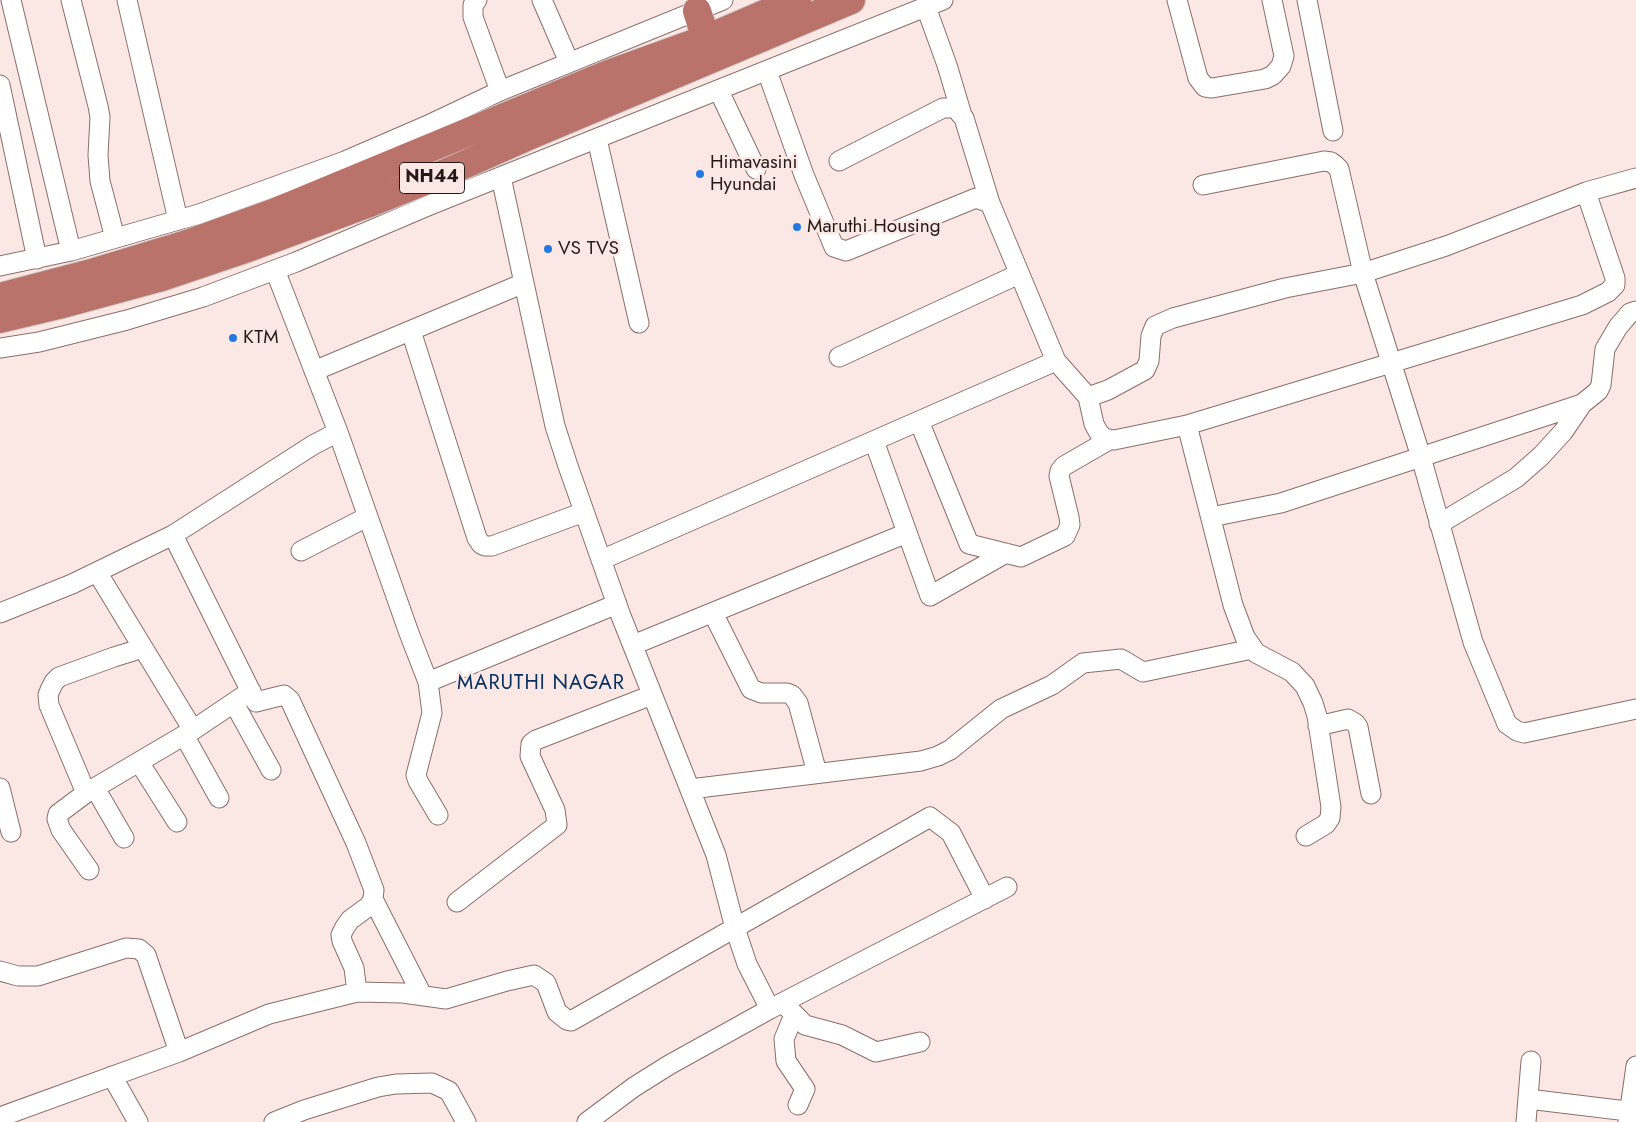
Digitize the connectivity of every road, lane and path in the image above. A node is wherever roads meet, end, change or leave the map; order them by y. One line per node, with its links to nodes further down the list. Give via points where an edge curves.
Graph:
1 (11, 0): 32 (street)
2 (71, 0): 31 (street, via 98,106 100,181)
3 (127, 0): 30 (street)
4 (477, 0): 18 (street, via 472,10 473,17)
5 (542, 0): 15 (street)
6 (723, 0): 13 (street)
7 (797, 0): 14 (highway, NH44)
8 (851, 0): 42 (highway, NH44, via 372,202 162,277)
9 (1177, 0): 10 (street, via 1198,78 1205,87 1212,88 1264,79 1281,66 1284,56)
10 (1272, 0)
11 (1307, 0): 21 (street)
12 (934, 3): 16 (street); 20 (street, via 947,66)
13 (697, 11): 14 (highway); 15 (street)
14 (706, 39): 40 (highway, NH44, via 606,75 184,246)
15 (569, 62): 18 (street)
16 (767, 71): 19 (street); 29 (street, via 834,247 846,251 976,198)
17 (0, 85): 33 (street)
18 (500, 91): 30 (street, via 345,161)
19 (719, 91): 22 (street); 24 (street)
20 (961, 112): 23 (street, via 955,108 943,108); 29 (street)
21 (1333, 130)
22 (597, 139): 25 (street); 43 (street)
23 (839, 161)
24 (756, 169)
25 (501, 177): 35 (street); 38 (street)
26 (1636, 178): 28 (street)
27 (1203, 185): 36 (street, via 1331,162 1338,170)
28 (1586, 192): 36 (street, via 1446,246); 39 (street)
29 (990, 203): 37 (street)
30 (178, 220): 31 (street)
31 (115, 238): 32 (street)
32 (71, 251): 33 (street)
33 (37, 259): 34 (street)
34 (1, 265)
35 (275, 270): 45 (street, via 203,297 127,320 39,342); 49 (street)
36 (1363, 273): 48 (street); 50 (street, via 1285,288 1173,318 1155,326 1145,370)
37 (1020, 274): 46 (street); 47 (street)
38 (524, 283): 44 (street); 58 (street, via 554,426)
39 (1615, 285): 41 (street); 48 (street, via 1582,305)
40 (0, 297)
41 (1633, 312): 51 (street, via 1618,327 1606,349 1598,391)
42 (0, 319)
43 (639, 323)
44 (410, 331): 49 (street); 58 (street, via 481,544 492,546)
45 (0, 348)
46 (839, 357)
47 (1056, 361): 50 (street); 52 (street)
48 (1390, 362): 53 (street); 57 (street)
49 (314, 371): 54 (street)
50 (1088, 397): 55 (street, via 1094,424)
51 (1582, 404): 57 (street); 61 (street, via 1547,450 1516,478)
52 (919, 421): 56 (street); 65 (street, via 969,544)
53 (1187, 425): 55 (street); 60 (street)
54 (338, 432): 59 (street); 63 (street)
55 (1108, 440): 65 (street, via 1060,471 1070,525 1065,536 1021,557)
56 (874, 441): 62 (street); 66 (street)
57 (1421, 457): 60 (street, via 1281,503); 61 (street)
58 (584, 512): 66 (street)
59 (368, 517): 64 (street); 74 (street)
60 (1211, 517): 73 (street, via 1233,605)
61 (1439, 524): 78 (street, via 1473,642 1507,724 1524,733)
62 (907, 533): 65 (street, via 930,596); 70 (street)
63 (173, 535): 67 (street); 75 (street)
64 (301, 551)
65 (1006, 553)
66 (601, 560): 68 (street)
67 (97, 572): 69 (street); 72 (street)
68 (617, 604): 71 (street); 74 (street)
69 (0, 613)
70 (714, 613): 71 (street); 83 (street, via 751,689 761,693 787,693 798,703)
71 (633, 645): 76 (street)
72 (143, 648): 80 (street); 86 (street, via 59,677 48,695 49,705)
73 (1252, 649): 79 (street, via 1298,678 1313,703); 83 (street, via 1144,672 1121,659 1082,663 1052,685 1001,709 938,756)
74 (428, 682): 89 (street, via 432,712 416,775)
75 (251, 692): 77 (street); 96 (street, via 256,702 284,695 290,700 356,842 374,890)
76 (652, 695): 85 (street); 98 (street, via 532,744 530,756 555,810 556,825)
77 (234, 703): 80 (street); 82 (street)
78 (1636, 709)
79 (1318, 726): 87 (street, via 1348,719 1355,723); 92 (street, via 1330,818)
80 (188, 733): 81 (street); 88 (street)
81 (139, 762): 86 (street); 90 (street)
82 (271, 770)
83 (817, 773): 85 (street)
84 (0, 788): 91 (street)
85 (690, 789): 99 (street, via 716,856)
86 (90, 790): 93 (street); 94 (street, via 58,814 57,819 60,830)
87 (1371, 794)
88 (219, 798)
89 (438, 815)
90 (177, 822)
91 (12, 832)
92 (1306, 836)
93 (124, 838)
94 (89, 870)
95 (1007, 887): 97 (street)
96 (373, 899): 101 (street, via 366,910 350,920 342,935 354,968); 102 (street)
97 (985, 899): 99 (street, via 951,833 930,817); 103 (street)
98 (457, 902)
99 (735, 928): 102 (street, via 571,1021 557,1012 546,983 534,975 446,999); 103 (street, via 747,964)
100 (0, 971): 105 (street, via 18,976 38,976 126,948 139,949 146,955)
101 (356, 992): 102 (street); 105 (street, via 269,1014)
102 (422, 995)
103 (782, 1009): 104 (street, via 805,1025 842,1035 876,1052); 110 (street, via 786,1061 805,1090); 116 (street, via 669,1065)
104 (920, 1042)
105 (180, 1052): 108 (street)
106 (1531, 1061): 109 (street)
107 (1636, 1066): 111 (street)
108 (112, 1076): 112 (street); 113 (street)
109 (1528, 1099): 111 (street); 117 (street)
110 (798, 1105)
111 (1631, 1115)
112 (0, 1117)
113 (138, 1122)
114 (274, 1122): 115 (street, via 378,1087 432,1083 448,1091)
115 (466, 1122)
116 (587, 1122)
117 (1526, 1122)

